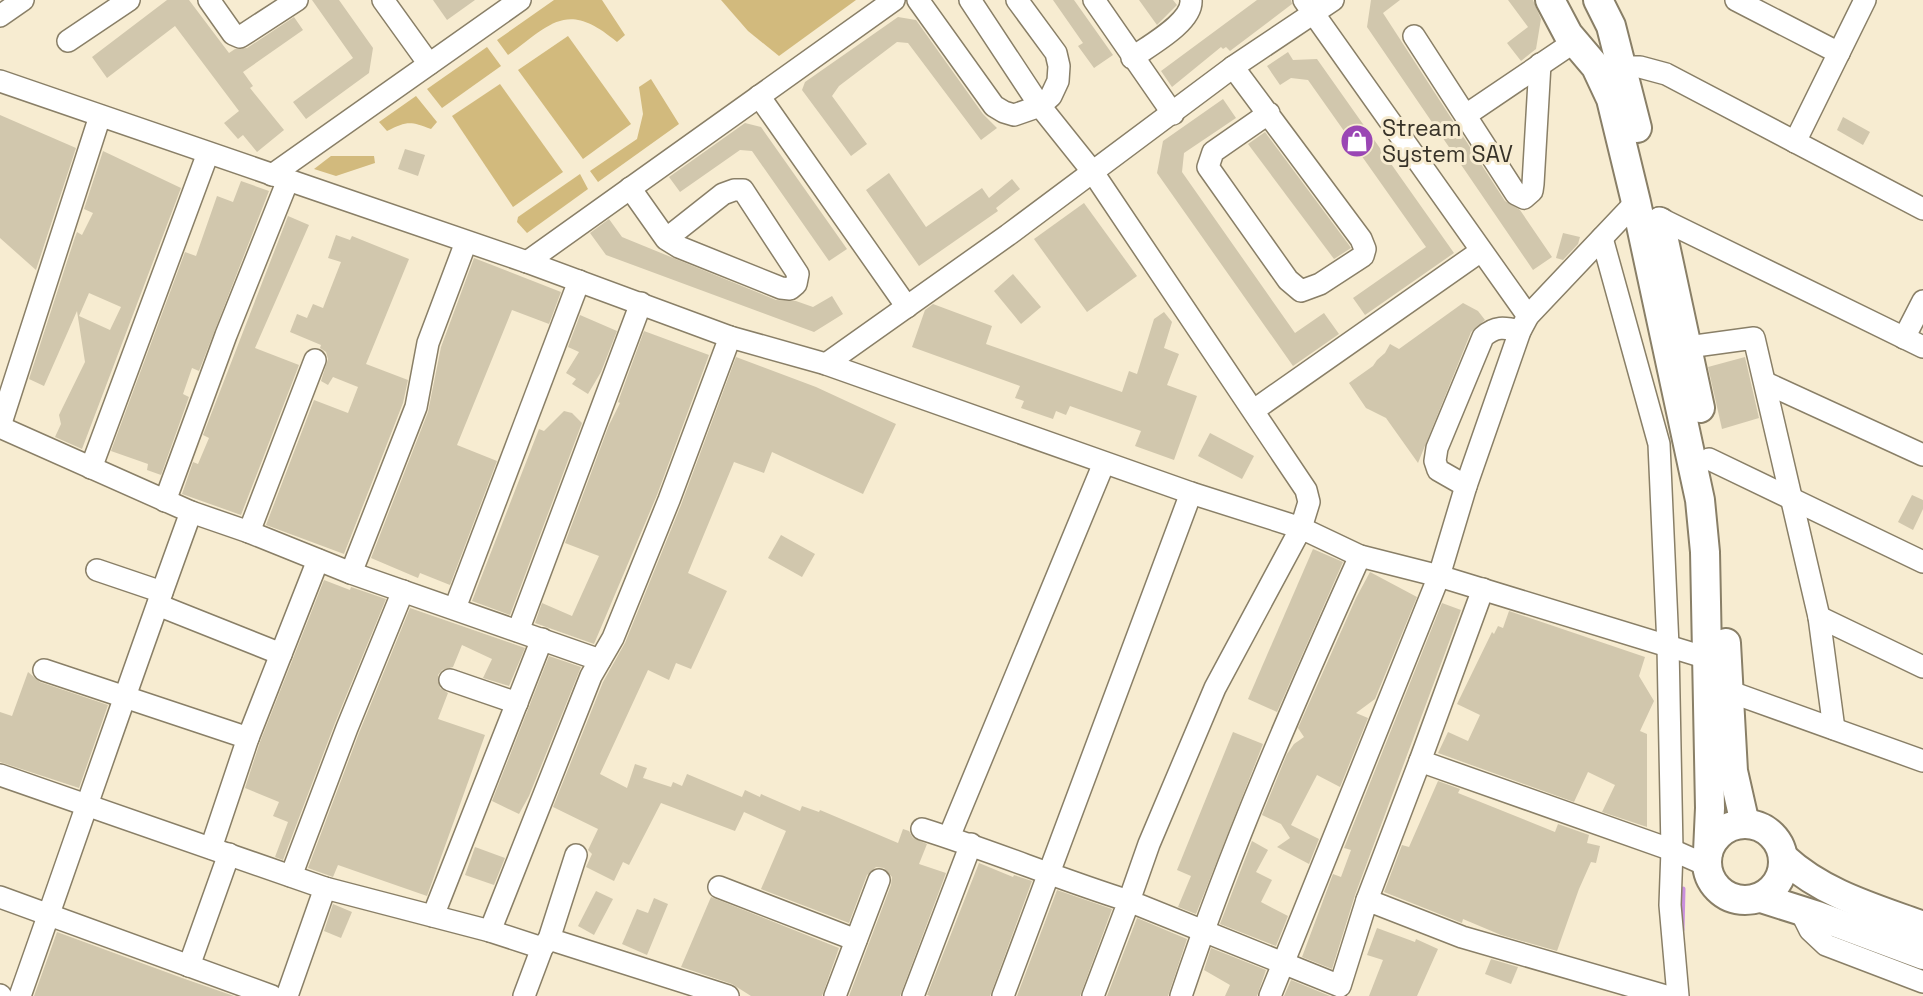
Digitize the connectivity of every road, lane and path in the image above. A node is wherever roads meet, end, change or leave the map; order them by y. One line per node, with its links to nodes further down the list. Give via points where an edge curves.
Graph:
1 (23, 0): 19 (street)
2 (130, 0): 21 (street)
3 (209, 0): 4 (street, via 240,37)
4 (298, 0)
5 (383, 0): 25 (street)
6 (520, 0): 25 (street)
7 (894, 0): 30 (street)
8 (919, 0): 32 (street, via 994,106 1014,115)
9 (970, 0): 32 (street)
10 (1017, 0): 32 (street, via 1056,53 1059,66 1051,96)
11 (1094, 0): 24 (street)
12 (1191, 0): 24 (street, via 1186,19)
13 (1333, 0): 18 (street)
14 (1736, 0): 23 (street)
15 (1865, 0): 23 (street)
16 (1556, 4): 22 (main road)
17 (1605, 6): 22 (main road, via 1597,31); 28 (main road)
18 (1309, 7): 27 (street); 47 (street)
19 (0, 16)
20 (1415, 36): 35 (street)
21 (68, 41)
22 (1574, 42): 26 (street); 31 (main road)
23 (1839, 53): 37 (street)
24 (1132, 58): 34 (street)
25 (429, 64): 40 (street)
26 (1540, 64): 35 (street); 35 (street, via 1533,184 1528,196 1516,194)
27 (1233, 67): 33 (street); 34 (street)
28 (1622, 67): 31 (main road); 37 (street, via 1666,74)
29 (0, 81): 36 (street)
30 (759, 96): 41 (street); 52 (street)
31 (1620, 97): 43 (main road)
32 (1040, 106): 39 (street)
33 (1269, 113): 33 (street, via 1213,152 1208,167 1301,291 1363,256 1365,249)
34 (1172, 114): 39 (street)
35 (1466, 115)
36 (100, 116): 38 (street); 61 (street)
37 (1795, 142): 42 (street)
38 (208, 153): 40 (street); 66 (street)
39 (1093, 171): 52 (street); 60 (street)
40 (280, 177): 46 (street); 70 (street)
41 (630, 188): 45 (street); 48 (street)
42 (1923, 209)
43 (1648, 210): 44 (street); 55 (street); 56 (main road); 62 (main road)
44 (1602, 238): 53 (street); 63 (street)
45 (666, 239): 45 (street, via 723,194 743,190 798,274 796,284 781,288 692,254)
46 (466, 242): 48 (street); 78 (street, via 428,343 416,407)
47 (1481, 251): 53 (street); 60 (street)
48 (527, 262): 49 (street)
49 (579, 281): 51 (street); 83 (street)
50 (1923, 301): 55 (street)
51 (641, 303): 54 (street); 85 (street)
52 (907, 307): 58 (street)
53 (1524, 323): 67 (street); 67 (street, via 1490,330 1483,337 1437,447 1438,470)
54 (730, 337): 58 (street); 90 (street, via 669,500)
55 (1914, 342)
56 (1688, 347): 59 (street, via 1754,338); 62 (main road)
57 (315, 360): 73 (street)
58 (826, 364): 65 (street)
59 (1766, 383): 64 (street); 69 (street)
60 (1254, 410): 72 (street, via 1306,490 1309,502)
61 (0, 426): 66 (street)
62 (1700, 443): 63 (street); 69 (street); 89 (main road); 94 (main road, via 1724,552)
63 (1659, 444): 87 (street)
64 (1923, 455)
65 (1104, 463): 68 (street); 105 (street)
66 (91, 468): 70 (street)
67 (1466, 486): 79 (street)
68 (1191, 493): 72 (street); 112 (street)
69 (1791, 498): 76 (street); 84 (street)
70 (165, 501): 71 (street)
71 (191, 512): 73 (street); 82 (street)
72 (1301, 528): 74 (street); 120 (street, via 1215,688)
73 (249, 532): 75 (street)
74 (1360, 556): 79 (street); 126 (street, via 1287,718)
75 (318, 560): 78 (street); 88 (street)
76 (1923, 562)
77 (97, 570): 82 (street)
78 (351, 573): 81 (street)
79 (1439, 576): 80 (street); 130 (street)
80 (1483, 590): 87 (street); 99 (street)
81 (403, 591): 83 (street); 113 (street)
82 (160, 598): 88 (street); 95 (street)
83 (454, 608): 85 (street)
84 (1818, 617): 91 (street); 97 (street)
85 (518, 631): 86 (street)
86 (542, 639): 90 (street); 96 (street)
87 (1668, 646): 89 (street); 107 (street)
88 (281, 654): 98 (street)
89 (1707, 658): 110 (main road)
90 (600, 660): 125 (street)
91 (1923, 667)
92 (44, 670): 95 (street)
93 (450, 680): 96 (street)
94 (1728, 691): 97 (street); 103 (main road, via 1735,787)
95 (124, 697): 98 (street); 102 (street)
96 (517, 704): 123 (street)
97 (1835, 729): 100 (street)
98 (248, 738): 108 (street)
99 (1420, 761): 107 (street); 119 (street)
100 (1923, 761)
101 (0, 775): 102 (street)
102 (86, 804): 108 (street); 122 (street)
103 (1745, 824): 110 (main road, via 1719,834); 111 (main road, via 1771,834)
104 (922, 829): 105 (street)
105 (948, 837): 106 (street)
106 (971, 844): 112 (street); 140 (street)
107 (1672, 850): 110 (street); 146 (street, via 1670,905)
108 (220, 851): 113 (street); 131 (street)
109 (576, 855): 128 (street)
110 (1707, 858): 118 (main road, via 1709,877 1726,896 1738,901)
111 (1784, 858): 118 (main road, via 1775,887); 124 (main road, via 1830,891)
112 (1049, 875): 120 (street); 141 (street)
113 (291, 876): 116 (street)
114 (880, 880): 127 (street)
115 (719, 887): 127 (street)
116 (325, 888): 123 (street); 136 (street)
117 (0, 897): 122 (street)
118 (1761, 898): 121 (main road)
119 (1367, 900): 133 (street); 145 (street, via 1462,937)
120 (1129, 901): 126 (street); 142 (street)
121 (1800, 910): 129 (main road); 132 (street, via 1810,930 1826,945)
122 (49, 916): 131 (street); 134 (street)
123 (433, 916): 125 (street)
124 (1923, 926)
125 (490, 931): 128 (street)
126 (1203, 931): 130 (street); 143 (street)
127 (856, 940): 139 (street)
128 (545, 944): 137 (street); 138 (street)
129 (1923, 955)
130 (1282, 964): 133 (street); 144 (street)
131 (189, 966): 135 (street)
132 (1923, 982)
133 (1347, 991)
134 (20, 996)
135 (272, 996)
136 (287, 996)
137 (524, 996)
138 (727, 996)
139 (835, 996)
140 (914, 996)
141 (1003, 996)
142 (1093, 996)
143 (1181, 996)
144 (1270, 996)
145 (1667, 996)
146 (1678, 996)

